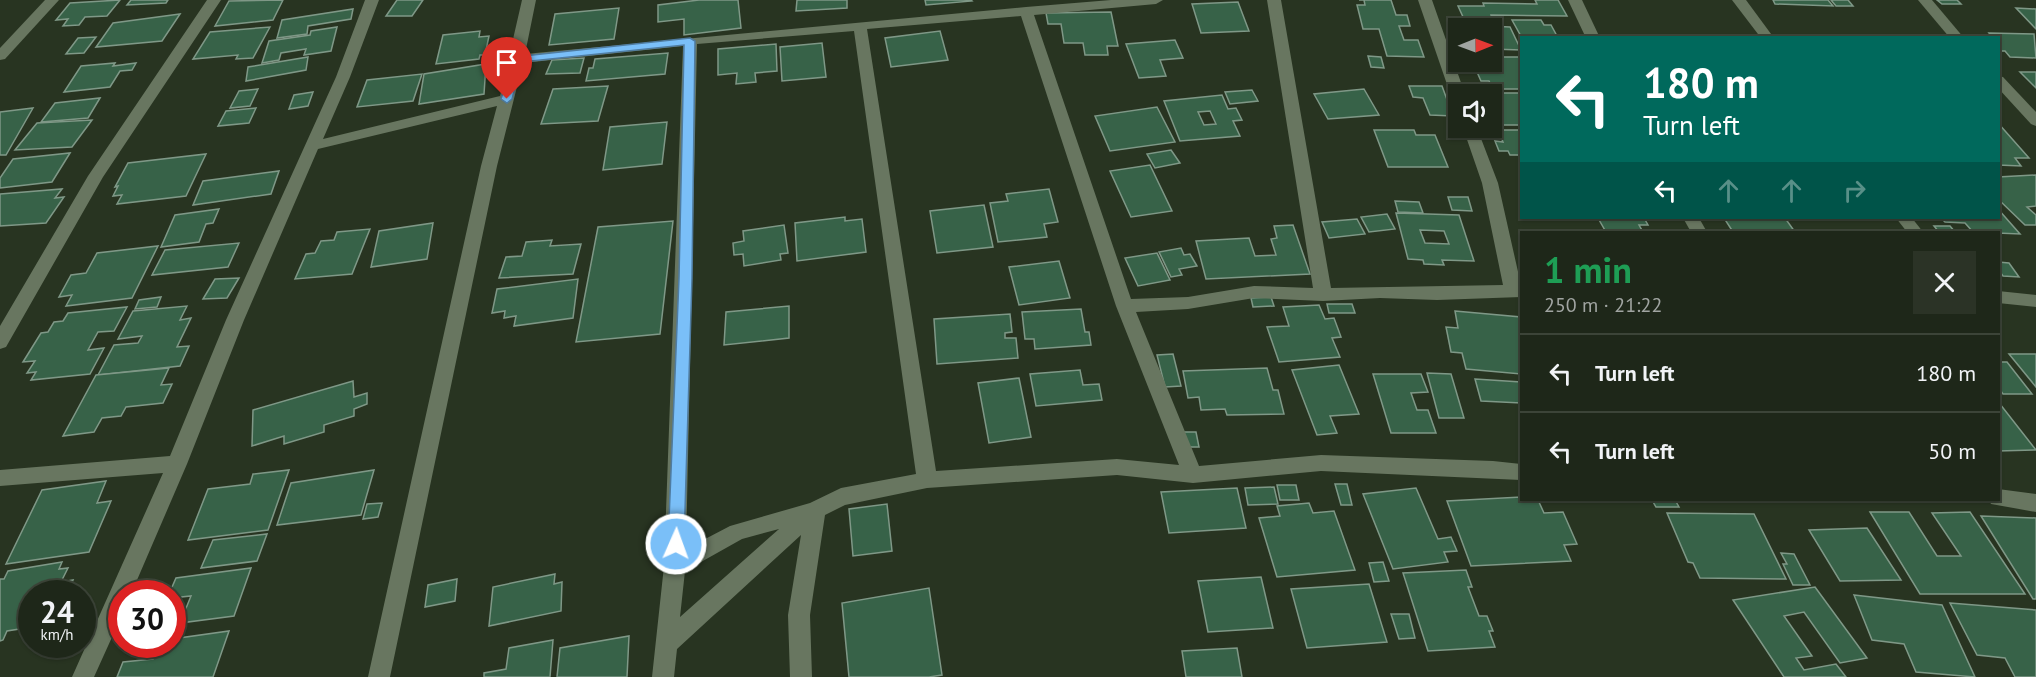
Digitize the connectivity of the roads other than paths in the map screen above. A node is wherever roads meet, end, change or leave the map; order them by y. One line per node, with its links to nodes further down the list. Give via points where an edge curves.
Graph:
1 (52, 0): 18 (street)
2 (214, 0): 33 (street, via 96,176)
3 (372, 0): 25 (street)
4 (529, 0): 19 (street)
5 (1156, 0): 11 (street)
6 (1274, 0): 29 (street)
7 (1425, 0): 21 (street)
8 (1575, 0): 14 (street)
9 (1739, 0): 15 (street)
10 (1925, 0): 16 (street)
11 (1114, 1): 12 (street)
12 (1026, 11): 13 (street); 32 (street)
13 (860, 27): 17 (street); 38 (street)
14 (1592, 36)
15 (1766, 36)
16 (1956, 36)
17 (690, 41): 19 (street); 42 (street)
18 (2, 50)
19 (517, 59): 22 (street)
20 (2000, 82): 23 (street)
21 (1454, 84)
22 (507, 99): 25 (street); 45 (street, via 489,166)
23 (2036, 121)
24 (1474, 138): 28 (street, via 1490,183)
25 (313, 146): 34 (street, via 235,320)
26 (1905, 219): 27 (street)
27 (1914, 231)
28 (1517, 291): 29 (street)
29 (1323, 295): 32 (street, via 1254,292 1188,303)
30 (2000, 297): 31 (street)
31 (2036, 301)
32 (1125, 306): 36 (street)
33 (0, 342)
34 (177, 464): 37 (street); 44 (street)
35 (1520, 472): 36 (street, via 1321,463)
36 (1193, 475): 38 (street, via 1118,467)
37 (0, 478)
38 (927, 480): 41 (street, via 841,497)
39 (2000, 498): 40 (street)
40 (2036, 503)
41 (815, 510): 42 (street, via 737,532); 43 (street); 47 (street, via 799,615)
42 (675, 566): 43 (street)
43 (666, 645): 46 (street)
44 (82, 677)
45 (379, 677)
46 (663, 677)
47 (801, 677)

